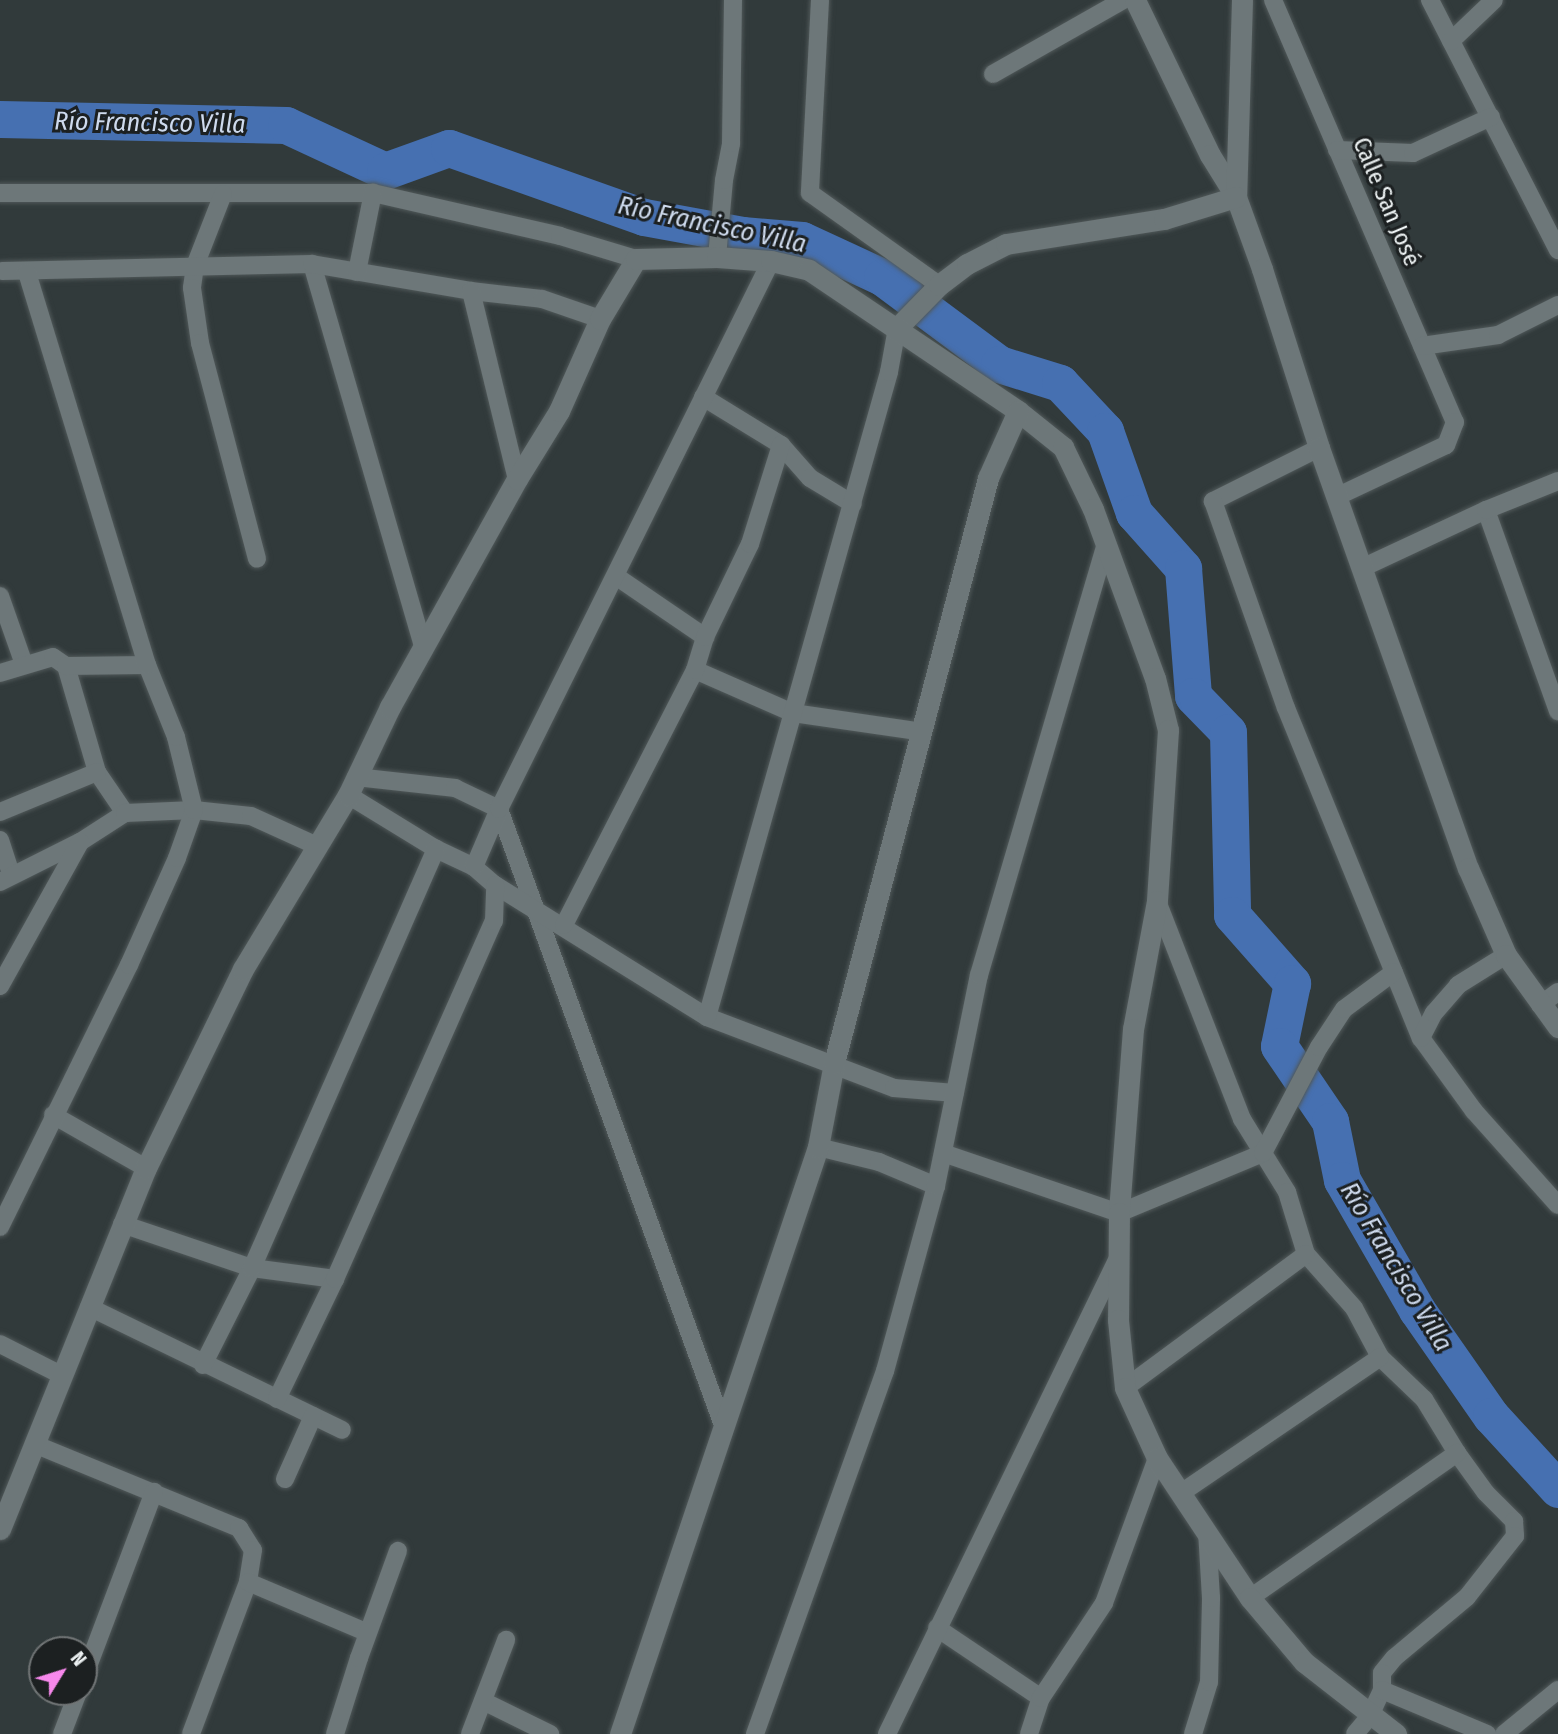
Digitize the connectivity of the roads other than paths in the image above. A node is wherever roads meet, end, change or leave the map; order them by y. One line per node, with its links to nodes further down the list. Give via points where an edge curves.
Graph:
1 (733, 0): 18 (street, via 731,143)
2 (820, 0): 26 (street, via 810,193)
3 (1123, 0): 10 (street)
4 (1135, 0): 16 (main road, via 1210,155)
5 (1242, 0): 16 (main road)
6 (1273, 0): 12 (street, Calle San José)
7 (1430, 0): 9 (street)
8 (1494, 0): 9 (street)
9 (1451, 41): 11 (street)
10 (993, 74)
11 (1491, 117): 12 (street, via 1413,153); 17 (street)
12 (1337, 150): 31 (street, Calle San José)
13 (0, 193): 15 (street)
14 (373, 193): 15 (street); 19 (street, via 560,236); 25 (street)
15 (223, 194): 22 (street)
16 (1236, 197): 26 (main road, via 1164,219 1006,244); 35 (main road)
17 (1558, 250)
18 (717, 257): 19 (main road); 20 (main road)
19 (636, 259): 29 (main road)
20 (771, 261): 30 (main road, via 809,270); 32 (street)
21 (312, 264): 22 (street); 25 (street); 47 (street)
22 (195, 266): 24 (street); 42 (street, via 192,289 200,343)
23 (2, 271): 24 (street)
24 (27, 272): 49 (street)
25 (357, 272): 27 (street)
26 (939, 285): 30 (main road)
27 (471, 291): 29 (street, via 542,299); 36 (street)
28 (1558, 305): 31 (street, via 1498,335)
29 (600, 319): 36 (main road, via 559,411)
30 (897, 328): 33 (main road); 39 (street)
31 (1422, 346): 38 (street, Calle San José, via 1455,422 1446,445)
32 (703, 397): 34 (street); 44 (street)
33 (1018, 411): 41 (main road, via 1063,447); 55 (main road, via 988,478)
34 (781, 445): 39 (street, via 810,478); 46 (street, via 750,544)
35 (1319, 448): 38 (main road); 73 (street, via 1213,500 1286,708)
36 (517, 479): 47 (main road)
37 (1558, 481): 40 (street)
38 (1338, 496): 43 (main road)
39 (853, 504): 54 (street)
40 (1486, 510): 43 (street); 53 (street)
41 (1105, 546): 69 (main road, via 1156,678 1168,730); 81 (street, via 979,975)
42 (257, 559)
43 (1364, 567): 72 (main road, via 1468,868)
44 (617, 577): 46 (street); 58 (street)
45 (0, 596): 48 (street)
46 (705, 637): 51 (street)
47 (424, 647): 57 (main road)
48 (24, 664): 50 (street, via 52,657); 52 (street)
49 (147, 665): 50 (street); 59 (street, via 176,737)
50 (66, 666): 56 (street)
51 (695, 670): 54 (street); 71 (street)
52 (0, 673)
53 (1558, 711)
54 (793, 713): 55 (street); 77 (street)
55 (923, 732): 80 (main road)
56 (97, 772): 60 (street); 61 (street)
57 (352, 786): 58 (street, via 455,788); 64 (main road); 65 (street)
58 (499, 809): 66 (street); 70 (street)
59 (194, 810): 61 (street); 64 (street, via 251,816); 82 (street, via 128,965)
60 (0, 812)
61 (125, 813): 63 (street)
62 (0, 840): 67 (street)
63 (80, 842): 67 (street); 74 (street)
64 (317, 846): 86 (main road, via 243,969)
65 (436, 849): 66 (street); 94 (street)
66 (474, 867): 68 (street)
67 (6, 878)
68 (495, 885): 70 (street); 95 (street, via 494,921)
69 (1157, 901): 85 (street, via 1242,1119); 89 (main road, via 1133,1029)
70 (532, 906): 71 (street); 104 (street)
71 (564, 925): 77 (street)
72 (1506, 955): 76 (main road); 79 (street, via 1458,985 1434,1013)
73 (1394, 972): 79 (street); 85 (street, via 1344,1009)
74 (0, 986)
75 (1558, 992): 76 (street)
76 (1540, 1005): 78 (main road)
77 (707, 1017): 80 (street)
78 (1558, 1027)
79 (1422, 1038): 88 (street, via 1474,1111)
80 (834, 1063): 81 (street, via 894,1088); 83 (main road)
81 (955, 1093): 84 (street)
82 (53, 1115): 86 (street); 91 (street)
83 (818, 1147): 87 (street, via 878,1162); 104 (main road)
84 (943, 1153): 87 (street); 89 (street)
85 (1263, 1153): 89 (street); 92 (street, via 1287,1192)
86 (146, 1168): 90 (main road)
87 (936, 1186): 133 (street, via 885,1371)
88 (1558, 1205)
89 (1119, 1213): 93 (main road)
90 (122, 1224): 94 (street); 96 (main road)
91 (0, 1227)
92 (1306, 1254): 98 (street, via 1354,1308); 101 (street)
93 (1119, 1257): 101 (main road, via 1118,1320); 117 (street)
94 (252, 1268): 95 (street); 99 (street)
95 (335, 1279): 102 (street)
96 (89, 1307): 99 (street); 100 (main road)
97 (0, 1345): 100 (street)
98 (1380, 1357): 107 (street, via 1424,1399); 111 (street)
99 (203, 1365): 102 (street)
100 (61, 1375): 106 (main road)
101 (1125, 1388): 108 (main road)
102 (277, 1399): 103 (street)
103 (313, 1416): 105 (street); 109 (street)
104 (724, 1428): 132 (main road)
105 (342, 1430)
106 (34, 1444): 110 (street); 112 (main road)
107 (1457, 1453): 116 (street); 121 (street, via 1514,1521 1515,1536 1467,1597 1394,1658 1382,1673)
108 (1157, 1458): 111 (main road); 123 (street, via 1104,1603)
109 (285, 1479)
110 (154, 1492): 115 (street, via 239,1528 253,1550); 119 (street)
111 (1181, 1493): 113 (main road)
112 (0, 1530)
113 (1207, 1531): 116 (main road); 136 (street, via 1209,1682)
114 (398, 1551): 118 (street)
115 (248, 1582): 118 (street); 128 (street)
116 (1250, 1598): 126 (main road, via 1304,1662)
117 (937, 1628): 123 (street); 134 (street)
118 (368, 1633): 129 (street)
119 (98, 1640)
120 (506, 1640): 124 (street)
121 (1382, 1690): 126 (street); 139 (street)
122 (1558, 1690): 140 (street)
123 (1041, 1698): 135 (street)
124 (483, 1701): 130 (street); 131 (street)
125 (73, 1706): 127 (street)
126 (1370, 1716): 137 (street); 138 (main road)
127 (62, 1734)
128 (191, 1734)
129 (335, 1734)
130 (470, 1734)
131 (550, 1734)
132 (620, 1734)
133 (755, 1734)
134 (887, 1734)
135 (1029, 1734)
136 (1193, 1734)
137 (1355, 1734)
138 (1396, 1734)
139 (1487, 1734)
140 (1504, 1734)

